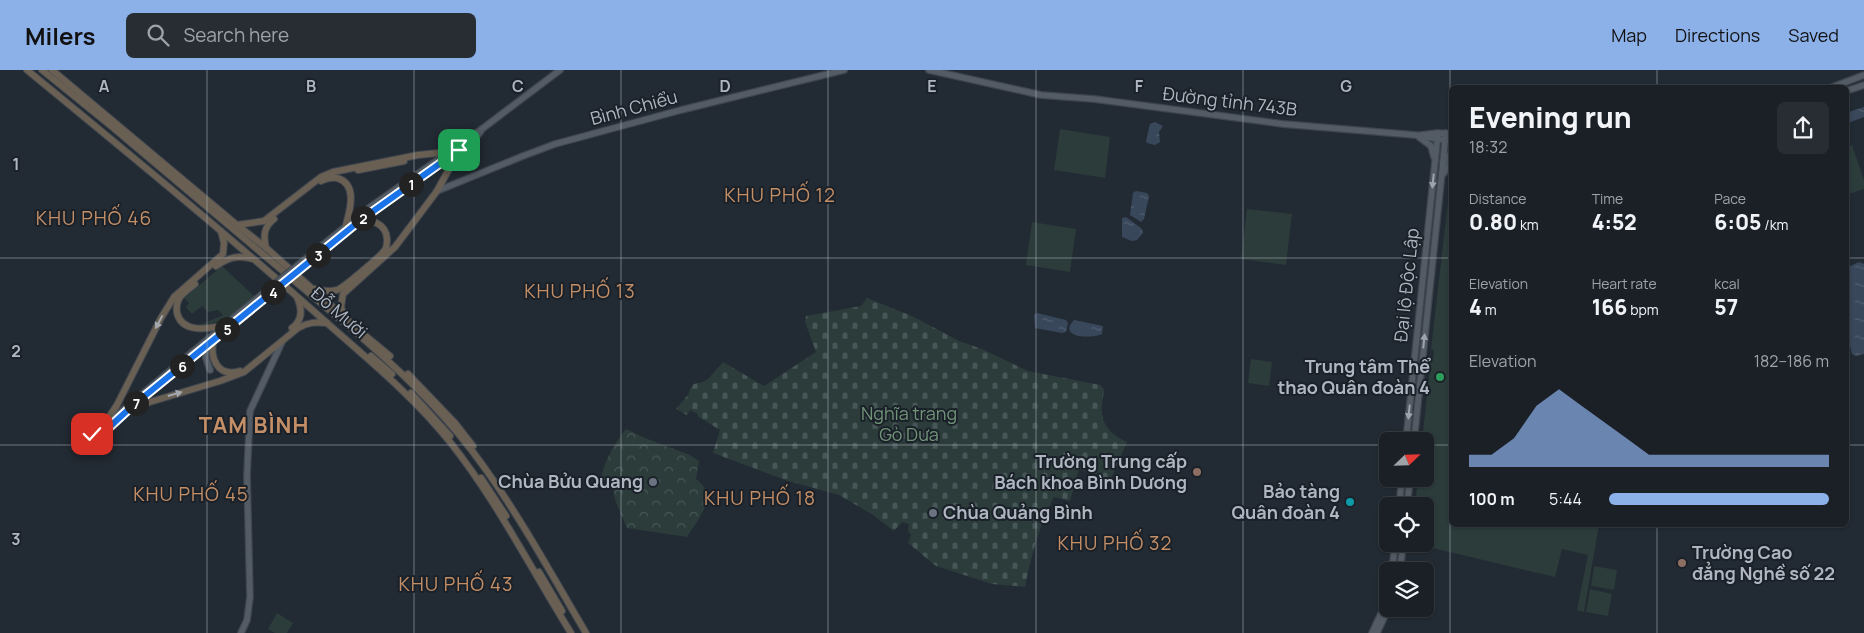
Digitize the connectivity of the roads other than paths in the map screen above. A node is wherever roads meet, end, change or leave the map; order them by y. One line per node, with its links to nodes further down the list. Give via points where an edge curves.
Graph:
1 (27, 70): 32 (highway, Đỗ Mười)
2 (32, 70): 60 (highway, Đỗ Mười, via 225,229 382,365 430,412 487,487)
3 (42, 70): 37 (highway, Đỗ Mười)
4 (52, 70): 30 (highway, Đỗ Mười)
5 (844, 70): 26 (main road, Bình Chiểu, via 555,144)
6 (929, 70): 13 (main road, Đường tỉnh 743B, via 1041,95 1283,124)
7 (556, 71): 16 (main road, via 482,129 479,135)
8 (1864, 75): 9 (main road)
9 (1838, 85)
10 (1864, 85): 11 (main road)
11 (1849, 90)
12 (1449, 133): 14 (main road, Đường tỉnh 743B); 15 (main road, Đại lộ Độc Lập)
13 (1415, 135): 14 (main road, Đường tỉnh 743B); 18 (main road, via 1431,146)
14 (1438, 136): 15 (main road, Đường tỉnh 743B); 18 (main road, Đại lộ Độc Lập)
15 (1448, 141): 19 (main road, Đại lộ Độc Lập)
16 (454, 151): 20 (main road); 22 (highway); 23 (highway); 27 (highway, via 333,172 321,177); 31 (main road)
17 (1449, 155): 19 (main road)
18 (1435, 160): 53 (main road, Đại lộ Độc Lập, one-way to 53)
19 (1443, 162): 25 (main road, Đại lộ Độc Lập)
20 (442, 163): 22 (highway, via 448,164); 29 (main road)
21 (1449, 164): 25 (main road)
22 (448, 170): 24 (highway)
23 (330, 178): 27 (highway); 31 (highway, via 343,181 350,191)
24 (444, 178): 26 (main road); 28 (highway)
25 (1441, 180): 54 (main road, Đại lộ Độc Lập, one-way to 25)
26 (452, 185): 28 (main road, Bình Chiểu)
27 (305, 191): 30 (highway, via 264,222); 35 (highway, via 267,226 264,236)
28 (438, 191): 33 (highway)
29 (358, 222): 34 (main road); 36 (highway, via 369,220 383,228 387,240)
30 (237, 225): 35 (highway, Đỗ Mười)
31 (346, 225): 34 (main road)
32 (221, 230): 38 (highway, Đỗ Mười); 52 (highway, one-way to 52, via 223,254 174,297)
33 (407, 232): 36 (highway); 43 (highway, via 384,258 343,294 341,307)
34 (332, 240): 42 (main road, bridge)
35 (266, 247): 37 (highway); 40 (highway, Đỗ Mười)
36 (385, 251): 40 (highway, via 340,289)
37 (268, 258): 39 (highway, Đỗ Mười)
38 (255, 259): 41 (highway, Đỗ Mười); 46 (highway, via 236,256 226,260 179,298 176,304 179,319 186,326)
39 (300, 286): 40 (highway); 45 (highway, Đỗ Mười)
40 (313, 289): 43 (highway, Đỗ Mười)
41 (297, 296): 44 (highway, Đỗ Mười); 47 (highway, via 301,312 296,325 240,370 227,371 216,364 212,350)
42 (241, 315): 46 (main road); 47 (main road)
43 (344, 317): 45 (highway); 55 (highway, Đỗ Mười, via 419,384 455,423)
44 (327, 323): 48 (highway, via 305,324); 59 (highway, Đỗ Mười, via 410,398 450,442 510,531)
45 (346, 324): 55 (highway, Đỗ Mười, via 438,411)
46 (222, 326): 52 (main road)
47 (214, 339): 49 (main road)
48 (282, 342): 51 (highway, one-way to 48, via 244,372); 58 (main road, via 250,411 247,475 250,597 247,620)
49 (207, 345): 50 (main road, via 206,358); 51 (main road)
50 (210, 370)
51 (130, 408): 52 (main road, via 101,431)
52 (105, 423)
53 (1407, 432)
54 (1415, 432)
55 (509, 501): 61 (highway, Đỗ Mười); 62 (highway, Đỗ Mười)
56 (1380, 617): 63 (main road)
57 (1385, 617): 64 (main road)
58 (241, 633)
59 (571, 633)
60 (575, 633)
61 (586, 633)
62 (591, 633)
63 (1372, 633)
64 (1378, 633)

